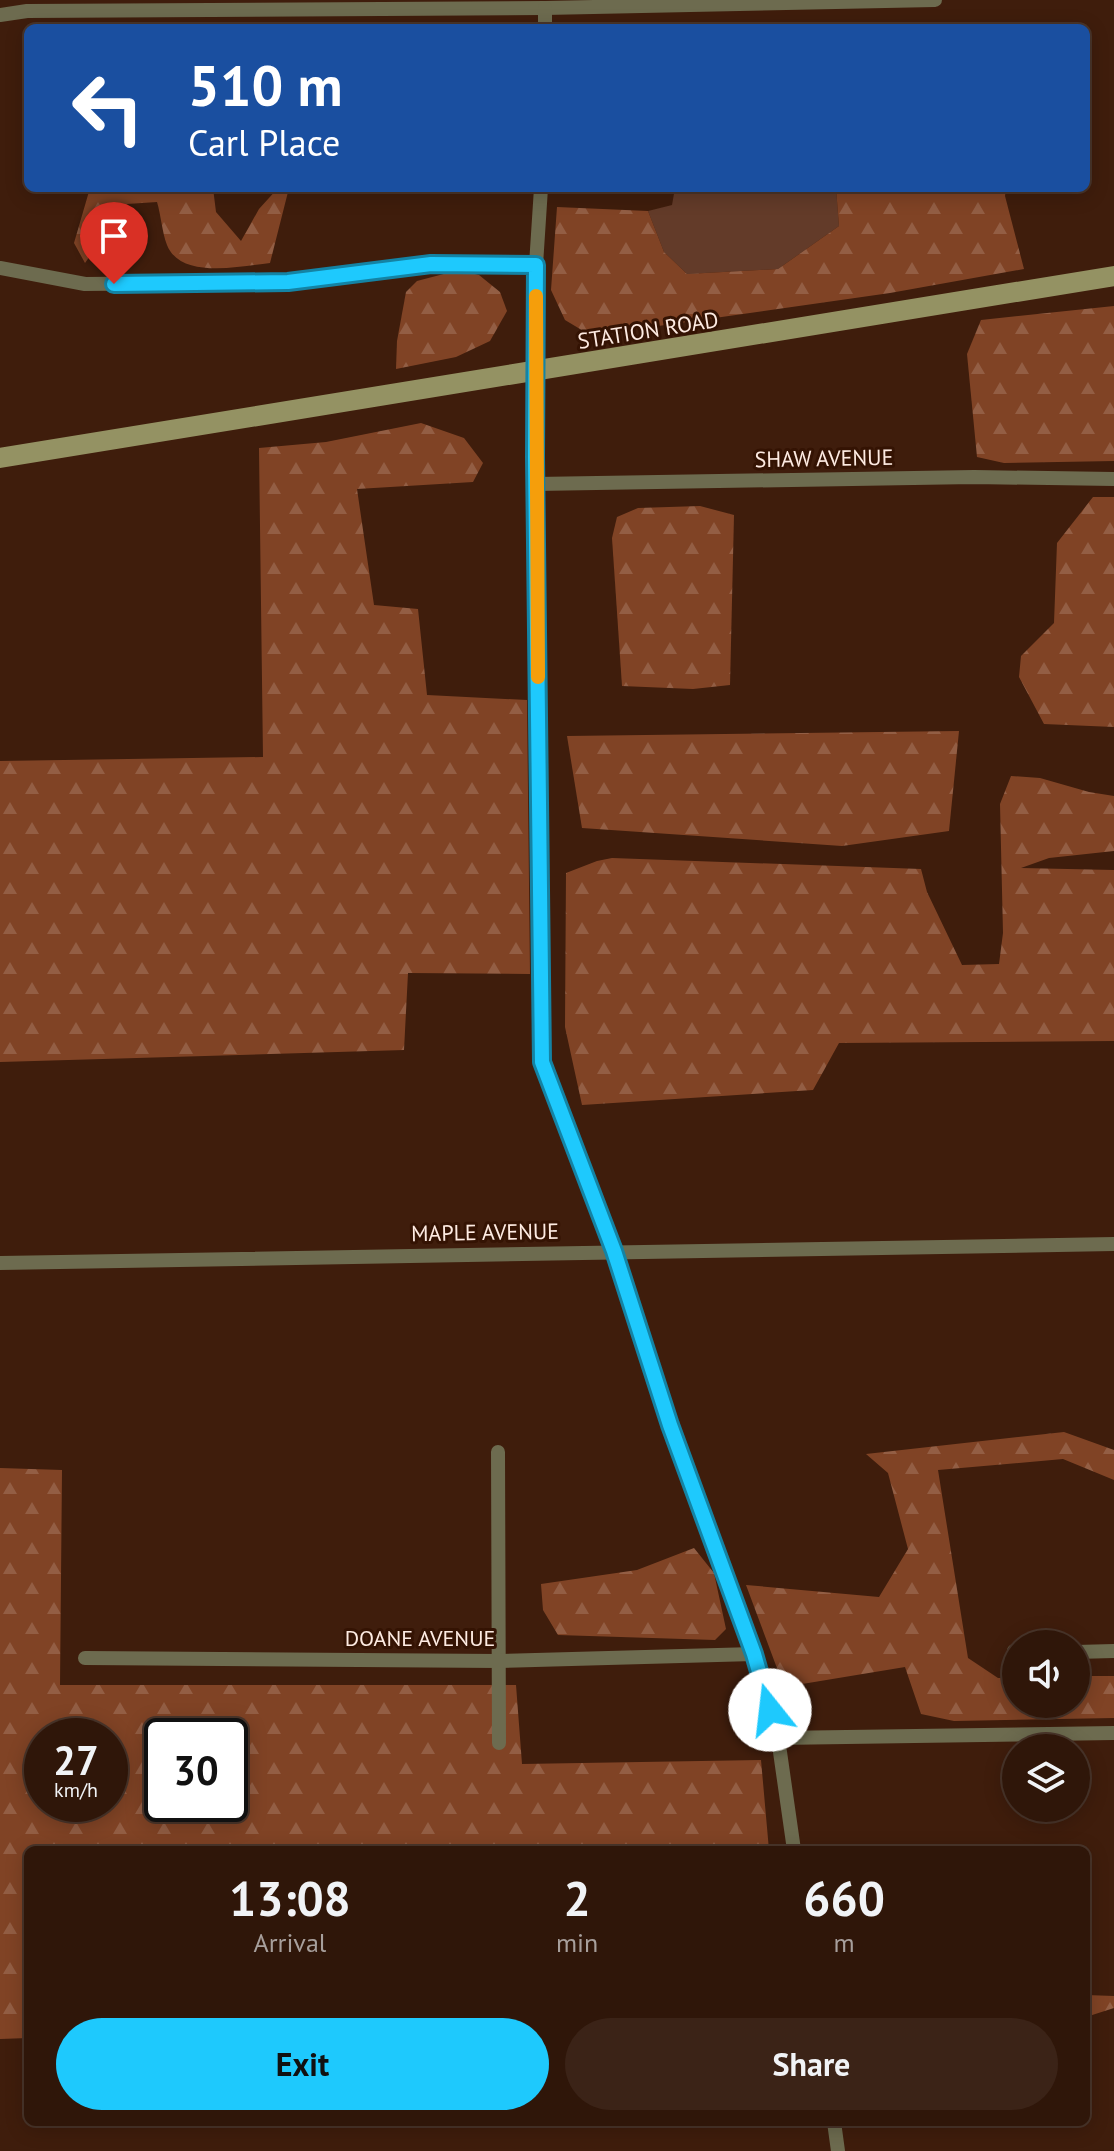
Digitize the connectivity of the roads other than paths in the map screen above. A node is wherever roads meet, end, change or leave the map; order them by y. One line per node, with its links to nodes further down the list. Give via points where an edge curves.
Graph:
1 (935, 0): 2 (street)
2 (545, 8): 3 (street); 4 (street)
3 (0, 15)
4 (545, 24)
5 (541, 192): 6 (street)
6 (536, 265): 7 (street, via 431,264 288,282 85,284); 9 (street)
7 (0, 268)
8 (1114, 276): 9 (main road, STATION ROAD)
9 (535, 372): 10 (main road, STATION ROAD); 12 (street)
10 (0, 458)
11 (1114, 479): 12 (street, SHAW AVENUE)
12 (536, 484): 14 (street, via 542,1062)
13 (1114, 1244): 14 (street, MAPLE AVENUE)
14 (614, 1251): 15 (street, MAPLE AVENUE); 19 (street, via 670,1425)
15 (0, 1263)
16 (498, 1452): 21 (street)
17 (1114, 1651): 18 (street)
18 (1090, 1652)
19 (754, 1654): 21 (street, DOANE AVENUE); 23 (street)
20 (85, 1658): 21 (street, DOANE AVENUE)
21 (498, 1661): 24 (street)
22 (1114, 1733): 23 (street)
23 (778, 1738): 25 (street)
24 (499, 1743)
25 (793, 1846)
26 (835, 2126): 27 (street)
27 (838, 2151)

